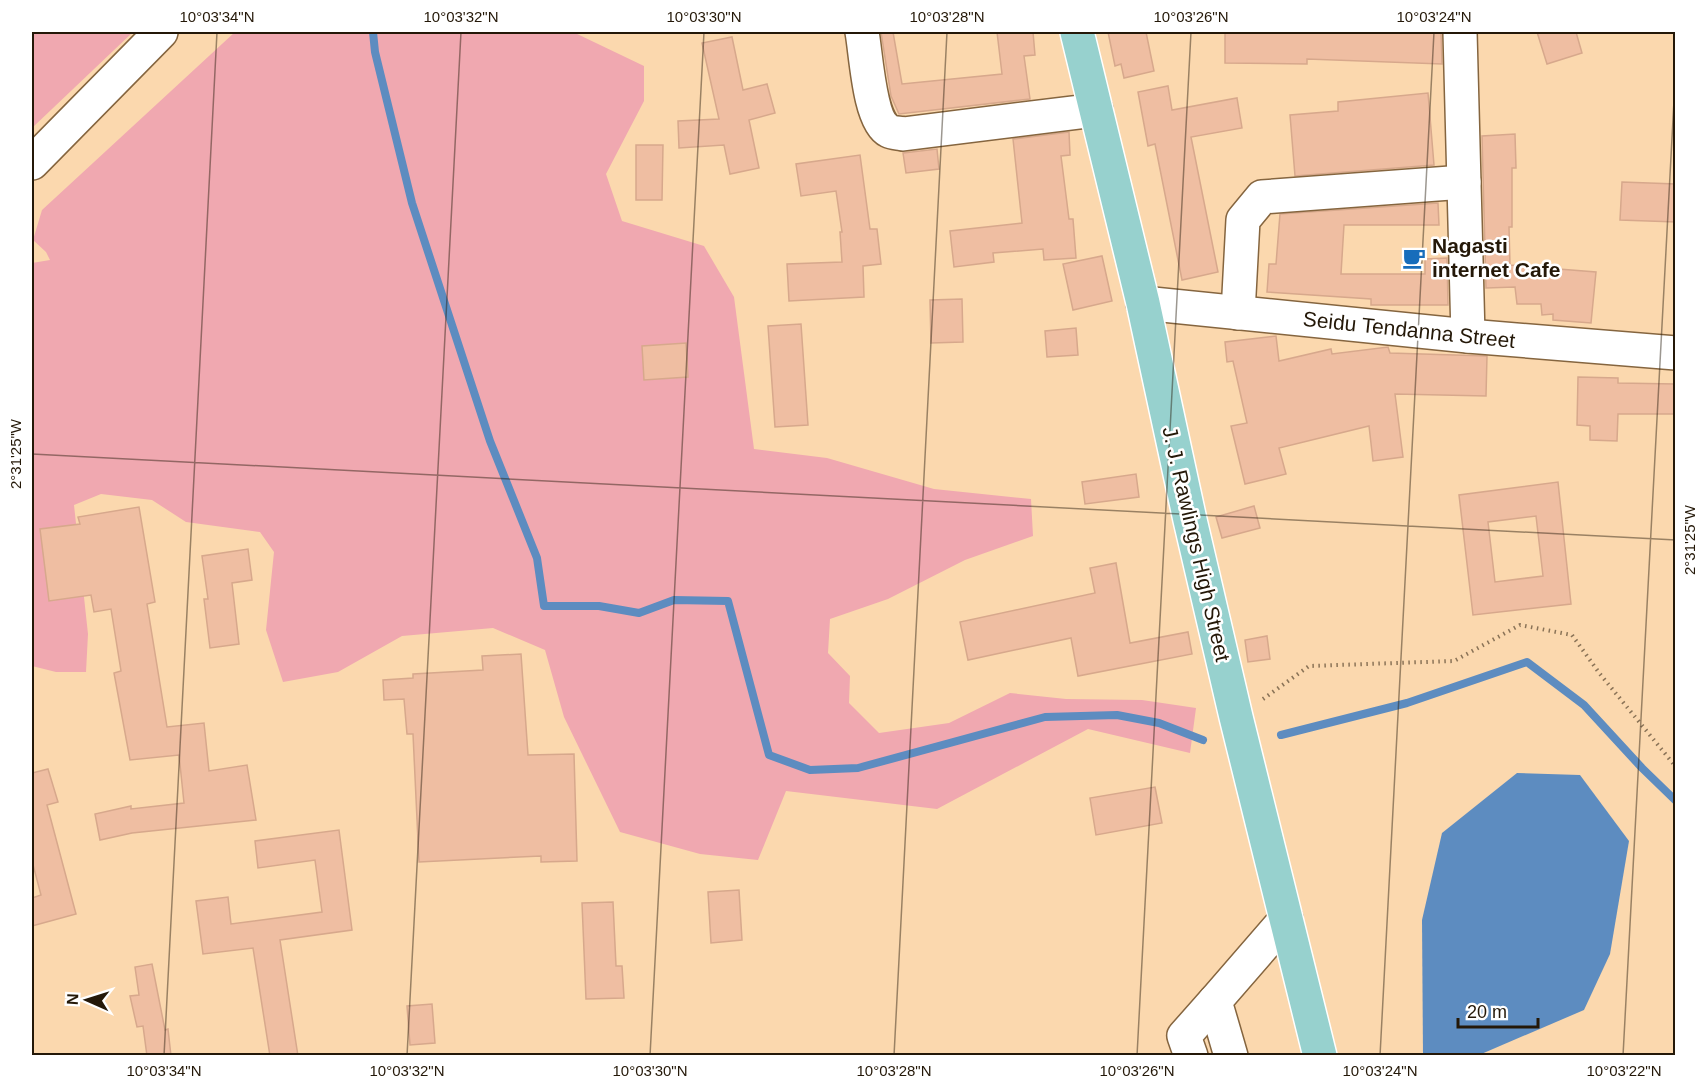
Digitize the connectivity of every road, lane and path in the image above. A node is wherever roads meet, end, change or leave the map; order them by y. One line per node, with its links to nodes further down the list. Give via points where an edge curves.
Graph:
1 (160, 32): 6 (street)
2 (862, 32): 5 (street, via 873,105 878,120 889,131 903,134)
3 (1077, 32): 5 (main road, J. J. Rawlings High Street)
4 (1460, 32): 7 (street)
5 (1096, 110): 8 (main road, J. J. Rawlings High Street)
6 (32, 163)
7 (1464, 182): 9 (street, via 1262,197 1242,220); 10 (street)
8 (1143, 303): 9 (street, Seidu Tendanna Street); 12 (main road, J. J. Rawlings High Street)
9 (1238, 313): 10 (street, Seidu Tendanna Street)
10 (1468, 336): 11 (street, Seidu Tendanna Street)
11 (1676, 352)
12 (1236, 717): 13 (path, via 1309,666 1454,661 1520,625 1572,635); 14 (main road, J. J. Rawlings High Street)
13 (1676, 767)
14 (1286, 919): 15 (street); 18 (main road, J. J. Rawlings High Street)
15 (1215, 1001): 16 (street, via 1184,1036); 17 (street)
16 (1191, 1056)
17 (1231, 1056)
18 (1320, 1056)

